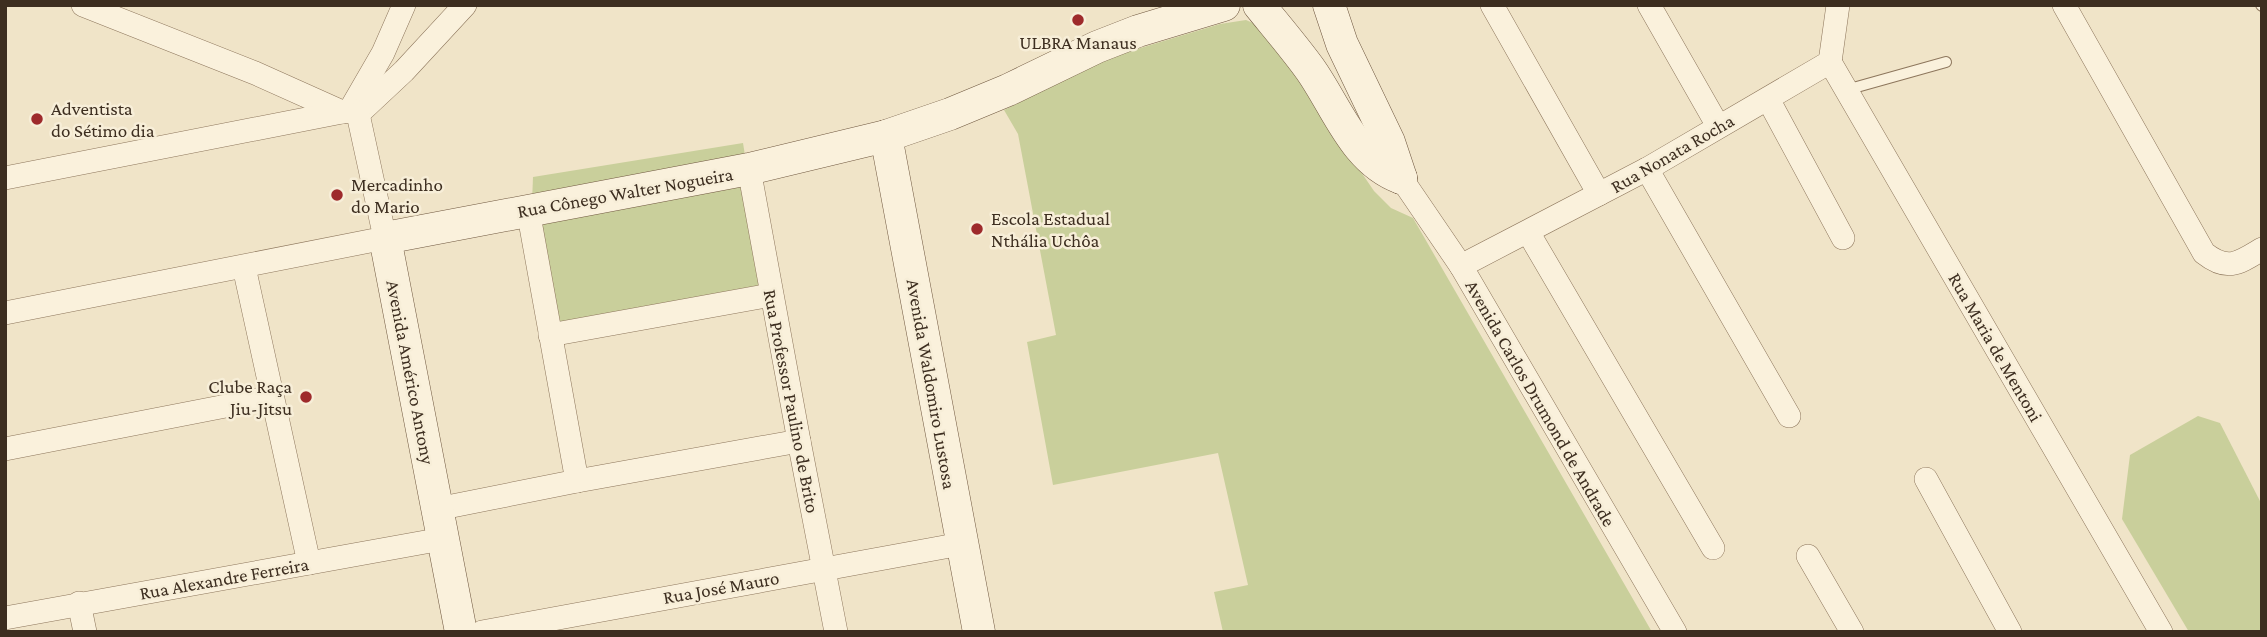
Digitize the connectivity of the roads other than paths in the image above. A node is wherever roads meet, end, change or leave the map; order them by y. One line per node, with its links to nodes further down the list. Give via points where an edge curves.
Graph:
1 (83, 5): 15 (street)
2 (404, 5): 15 (street)
3 (465, 5): 15 (street, via 404,71)
4 (1224, 5): 17 (street, Rua Cônego Walter Nogueira, via 1138,31 1008,90)
5 (1259, 5): 21 (street, Avenida Carlos Drumond de Andrade, via 1309,68 1362,152 1383,171)
6 (1329, 5): 21 (street, Avenida Carlos Drumond de Andrade)
7 (1492, 5): 22 (street)
8 (1649, 5): 16 (street)
9 (1838, 5): 11 (street)
10 (2064, 5): 27 (street, via 2204,253 2221,264 2239,263)
11 (1829, 62): 13 (street, Rua Maria de Mentoni); 14 (street, Rua Nonata Rocha)
12 (1946, 62): 13 (lane)
13 (1846, 90): 55 (street, Rua Maria de Mentoni)
14 (1768, 99): 16 (street, Rua Nonata Rocha); 26 (street)
15 (350, 112): 20 (street); 25 (street, Avenida Américo Antony)
16 (1718, 126): 19 (street, Rua Nonata Rocha)
17 (886, 136): 18 (street, Rua Cônego Walter Nogueira); 40 (street, Avenida Waldomiro Lustosa)
18 (749, 169): 23 (street, Rua Cônego Walter Nogueira); 30 (street, Rua Professor Paulino de Brito)
19 (1647, 169): 22 (street, Rua Nonata Rocha); 34 (street)
20 (5, 178)
21 (1401, 178): 28 (street, Avenida Carlos Drumond de Andrade)
22 (1599, 194): 24 (street, Rua Nonata Rocha)
23 (528, 210): 25 (street, Rua Cônego Walter Nogueira); 32 (street)
24 (1528, 232): 28 (street, Rua Nonata Rocha); 41 (street)
25 (385, 237): 29 (street, Rua Cônego Walter Nogueira); 39 (street, Avenida Américo Antony)
26 (1843, 238)
27 (2262, 249)
28 (1461, 266): 52 (street, Avenida Carlos Drumond de Andrade)
29 (244, 267): 31 (street, Rua Cônego Walter Nogueira); 33 (street)
30 (771, 295): 32 (street); 35 (street, Rua Professor Paulino de Brito)
31 (5, 313)
32 (550, 335): 38 (street)
33 (272, 397): 36 (street); 43 (street)
34 (1789, 416)
35 (799, 441): 38 (street, Rua Alexandre Ferreira); 44 (street, Rua Professor Paulino de Brito)
36 (5, 449)
37 (1926, 480): 54 (street)
38 (577, 481): 39 (street, Rua Alexandre Ferreira)
39 (440, 524): 43 (street, Rua Alexandre Ferreira); 48 (street, Avenida Américo Antony)
40 (961, 544): 44 (street, Rua José Mauro); 51 (street, Avenida Waldomiro Lustosa)
41 (1713, 548)
42 (1808, 556): 53 (street)
43 (309, 563): 45 (street, Rua Alexandre Ferreira)
44 (824, 568): 49 (street, Rua José Mauro); 50 (street, Rua Professor Paulino de Brito)
45 (79, 603): 46 (street, Rua Alexandre Ferreira); 47 (street)
46 (5, 618)
47 (85, 632)
48 (461, 632)
49 (482, 632)
50 (836, 632)
51 (979, 632)
52 (1675, 632)
53 (1852, 632)
54 (2010, 632)
55 (2161, 632)

